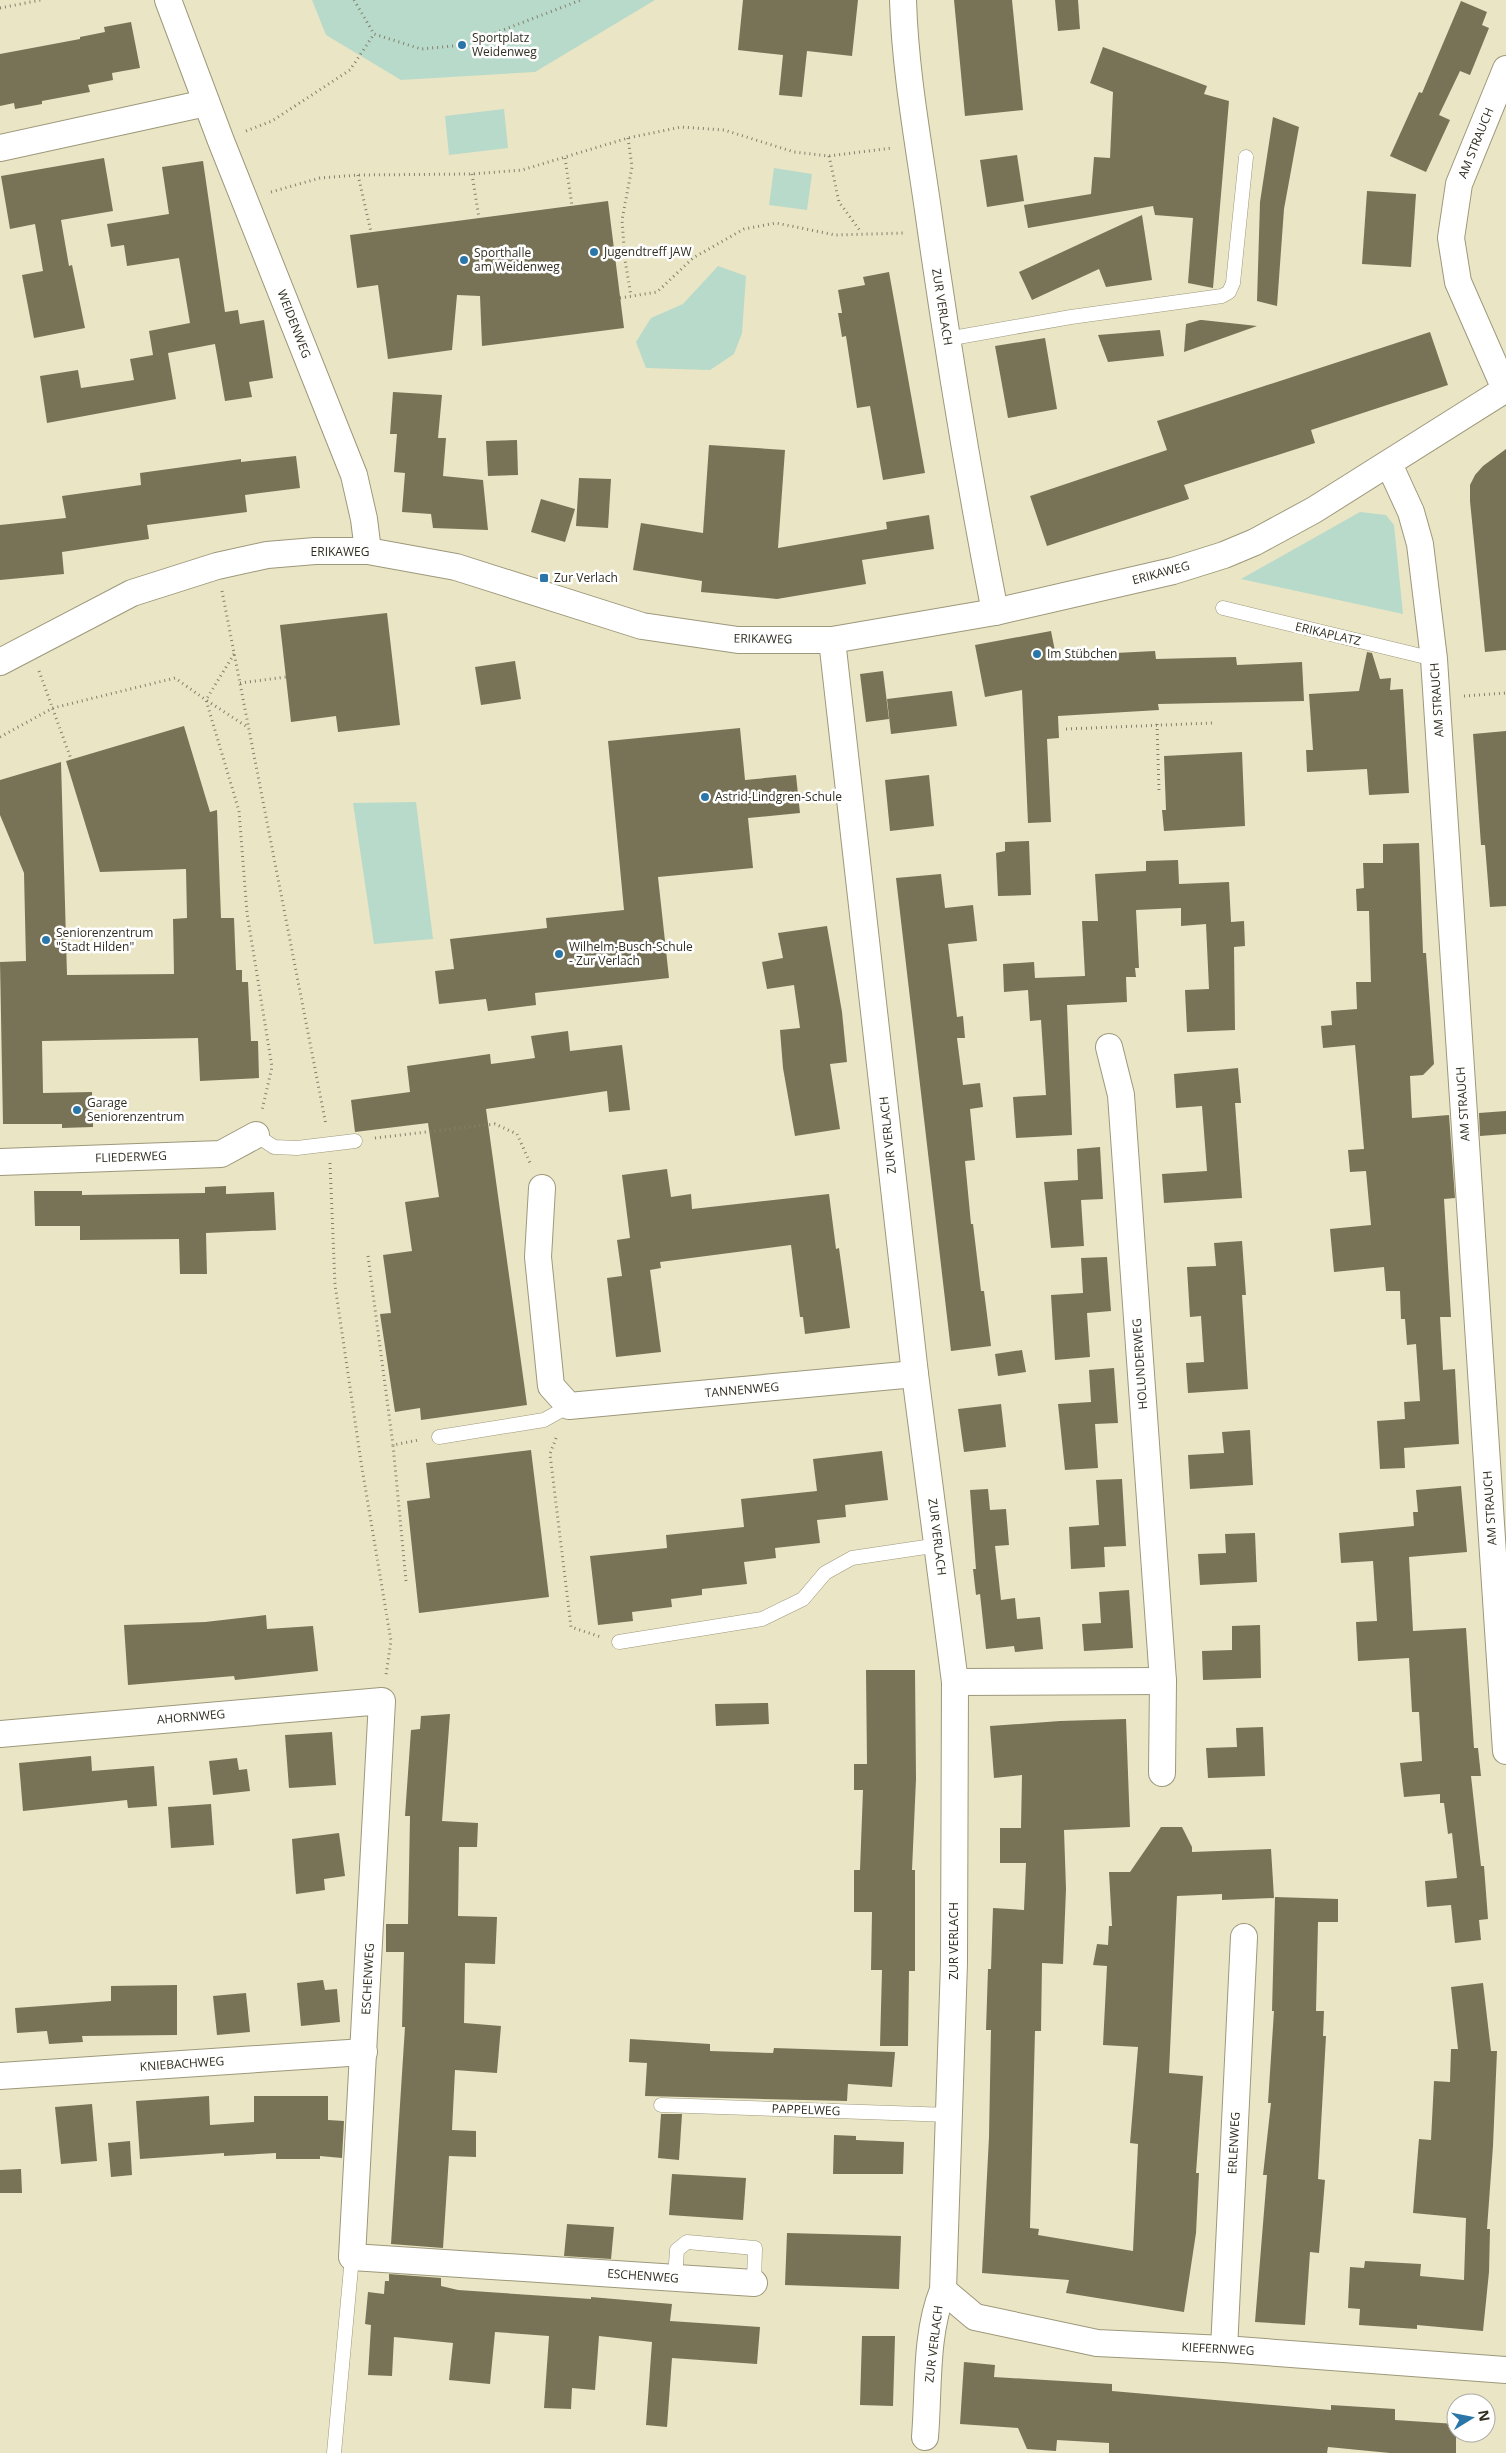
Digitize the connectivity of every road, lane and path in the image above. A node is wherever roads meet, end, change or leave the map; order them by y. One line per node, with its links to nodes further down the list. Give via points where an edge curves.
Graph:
1 (40, 0): 6 (path)
2 (168, 0): 9 (street, WEIDENWEG)
3 (354, 0): 7 (path)
4 (581, 0): 7 (path, via 464,45 422,49)
5 (903, 0): 27 (street, ZUR VERLACH, via 904,38)
6 (0, 8)
7 (374, 34): 10 (path, via 350,70 272,121)
8 (1506, 69): 28 (street, AM STRAUCH, via 1459,184 1451,238 1458,282)
9 (206, 102): 12 (street); 30 (street, WEIDENWEG, via 354,475)
10 (245, 131)
11 (628, 138): 14 (path, via 681,127 724,130 794,152); 15 (path); 25 (path, via 632,168 622,220)
12 (0, 148)
13 (892, 148): 14 (path)
14 (829, 156): 23 (path, via 839,202)
15 (565, 158): 17 (path, via 522,170); 20 (path)
16 (1246, 158): 27 (lane, via 1229,292 1222,296 1071,317)
17 (472, 174): 18 (path); 21 (path)
18 (358, 175): 19 (path, via 320,178); 22 (path)
19 (271, 192)
20 (572, 206)
21 (479, 218)
22 (371, 232)
23 (861, 233): 24 (path); 25 (path, via 835,235 776,223 744,229 693,258 658,292)
24 (905, 233)
25 (631, 296): 26 (path)
26 (620, 298)
27 (948, 339): 32 (street, ZUR VERLACH, via 965,458)
28 (1506, 389): 29 (street, ERIKAWEG)
29 (1389, 464): 32 (street, ERIKAWEG, via 1314,510 1224,555 1173,571); 35 (street, AM STRAUCH, via 1411,512 1420,544)
30 (368, 551): 33 (street, ERIKAWEG, via 456,567 642,626 738,640); 36 (street, ERIKAWEG, via 267,555 217,566 132,593)
31 (1222, 608): 35 (lane, ERIKAPLATZ)
32 (995, 612): 33 (street, ERIKAWEG)
33 (832, 640): 57 (street, ZUR VERLACH)
34 (234, 654): 42 (path)
35 (1434, 659): 63 (street, AM STRAUCH)
36 (0, 662)
37 (38, 668): 43 (path)
38 (286, 677): 39 (path)
39 (240, 683)
40 (1506, 693): 41 (path)
41 (1462, 696)
42 (206, 700): 43 (path, via 175,678); 46 (path); 52 (path, via 239,810 247,913 272,1066)
43 (53, 708): 48 (path); 49 (path)
44 (1212, 723): 45 (path)
45 (1157, 724): 47 (path); 50 (path)
46 (249, 728)
47 (1066, 729)
48 (0, 737)
49 (71, 759)
50 (1159, 791)
51 (1109, 1047): 66 (street, HOLUNDERWEG, via 1121,1095)
52 (256, 1136): 53 (lane, via 274,1147 297,1148); 54 (street, FLIEDERWEG, via 221,1154)
53 (355, 1141): 55 (path, via 495,1124 517,1134)
54 (0, 1162)
55 (542, 1188): 58 (street, via 538,1257 552,1386)
56 (368, 1256): 61 (path)
57 (915, 1374): 58 (street, TANNENWEG); 62 (street, ZUR VERLACH)
58 (569, 1406): 60 (lane, TANNENWEG, via 544,1420)
59 (559, 1431): 65 (path, via 550,1454 571,1627)
60 (439, 1437): 61 (path)
61 (393, 1445): 64 (path)
62 (939, 1545): 65 (lane, via 852,1558 825,1573 803,1599 762,1619); 67 (street, ZUR VERLACH)
63 (1500, 1560): 70 (street, AM STRAUCH)
64 (406, 1581)
65 (619, 1642)
66 (1163, 1681): 67 (street); 71 (street, HOLUNDERWEG)
67 (955, 1682): 76 (street, ZUR VERLACH)
68 (382, 1701): 69 (street, AHORNWEG); 73 (street, ESCHENWEG)
69 (0, 1734)
70 (1506, 1751)
71 (1162, 1773)
72 (1244, 1937): 81 (street, ERLENWEG)
73 (364, 2052): 74 (street, KNIEBACHWEG); 77 (street, ESCHENWEG)
74 (0, 2076)
75 (661, 2105): 76 (lane, PAPPELWEG)
76 (951, 2114): 80 (street, ZUR VERLACH)
77 (352, 2257): 78 (street, ESCHENWEG); 84 (lane, ESCHENWEG)
78 (675, 2278): 79 (street, ESCHENWEG); 79 (lane, via 677,2250 687,2242 755,2248)
79 (754, 2283)
80 (943, 2290): 81 (street, KIEFERNWEG, via 975,2317 1097,2343); 83 (street, ZUR VERLACH, via 936,2308 932,2339)
81 (1224, 2349): 82 (street, KIEFERNWEG)
82 (1506, 2370)
83 (925, 2437)
84 (334, 2453)

